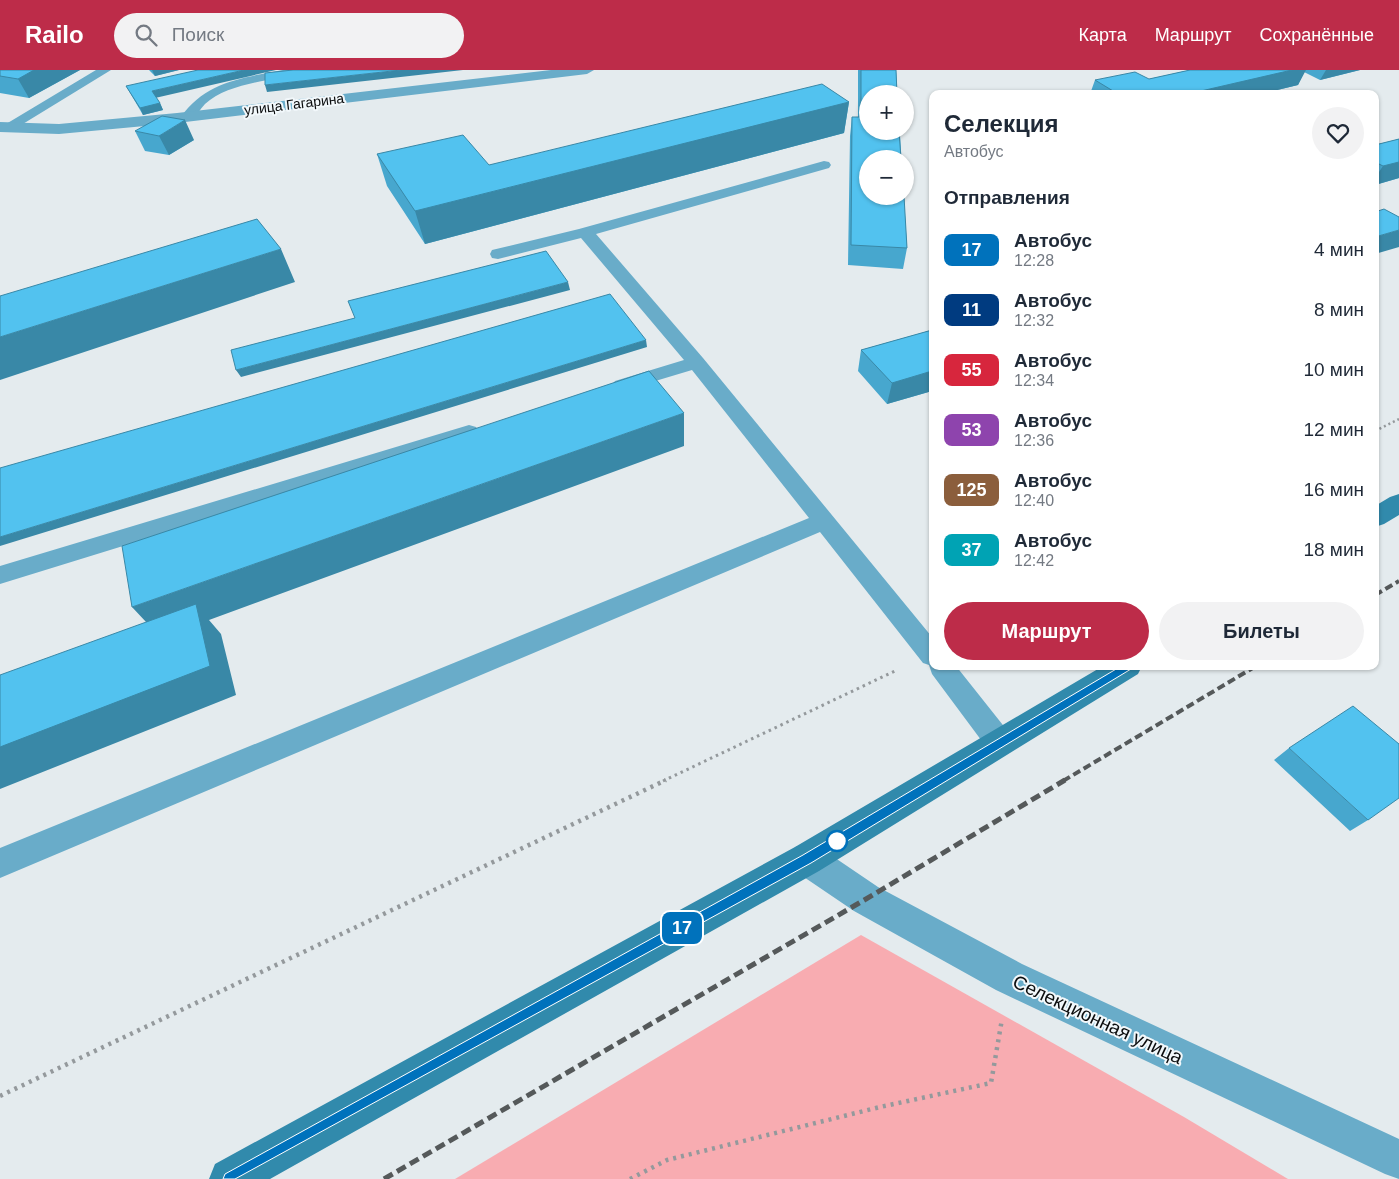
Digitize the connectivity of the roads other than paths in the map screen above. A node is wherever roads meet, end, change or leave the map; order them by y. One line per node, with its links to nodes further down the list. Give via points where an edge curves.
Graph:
1 (105, 70): 5 (lane)
2 (302, 70): 4 (lane, via 216,92 201,100)
3 (587, 70): 4 (street, улица Гагарина)
4 (188, 117): 5 (street, улица Гагарина, via 59,129)
5 (4, 127)
6 (824, 165): 7 (lane)
7 (585, 232): 8 (lane); 9 (lane)
8 (498, 254)
9 (696, 362): 10 (lane); 14 (lane)
10 (601, 391)
11 (486, 426): 15 (lane)
12 (1399, 503): 13 (main road)
13 (1379, 516)
14 (824, 522): 16 (lane); 21 (lane)
15 (0, 575)
16 (929, 651)
17 (944, 670): 19 (lane)
18 (1121, 670): 19 (main road)
19 (1000, 743): 20 (main road)
20 (807, 859): 22 (street, Селекционная улица, via 866,899 1009,977); 23 (main road)
21 (0, 863)
22 (1399, 1160)
23 (230, 1179)

